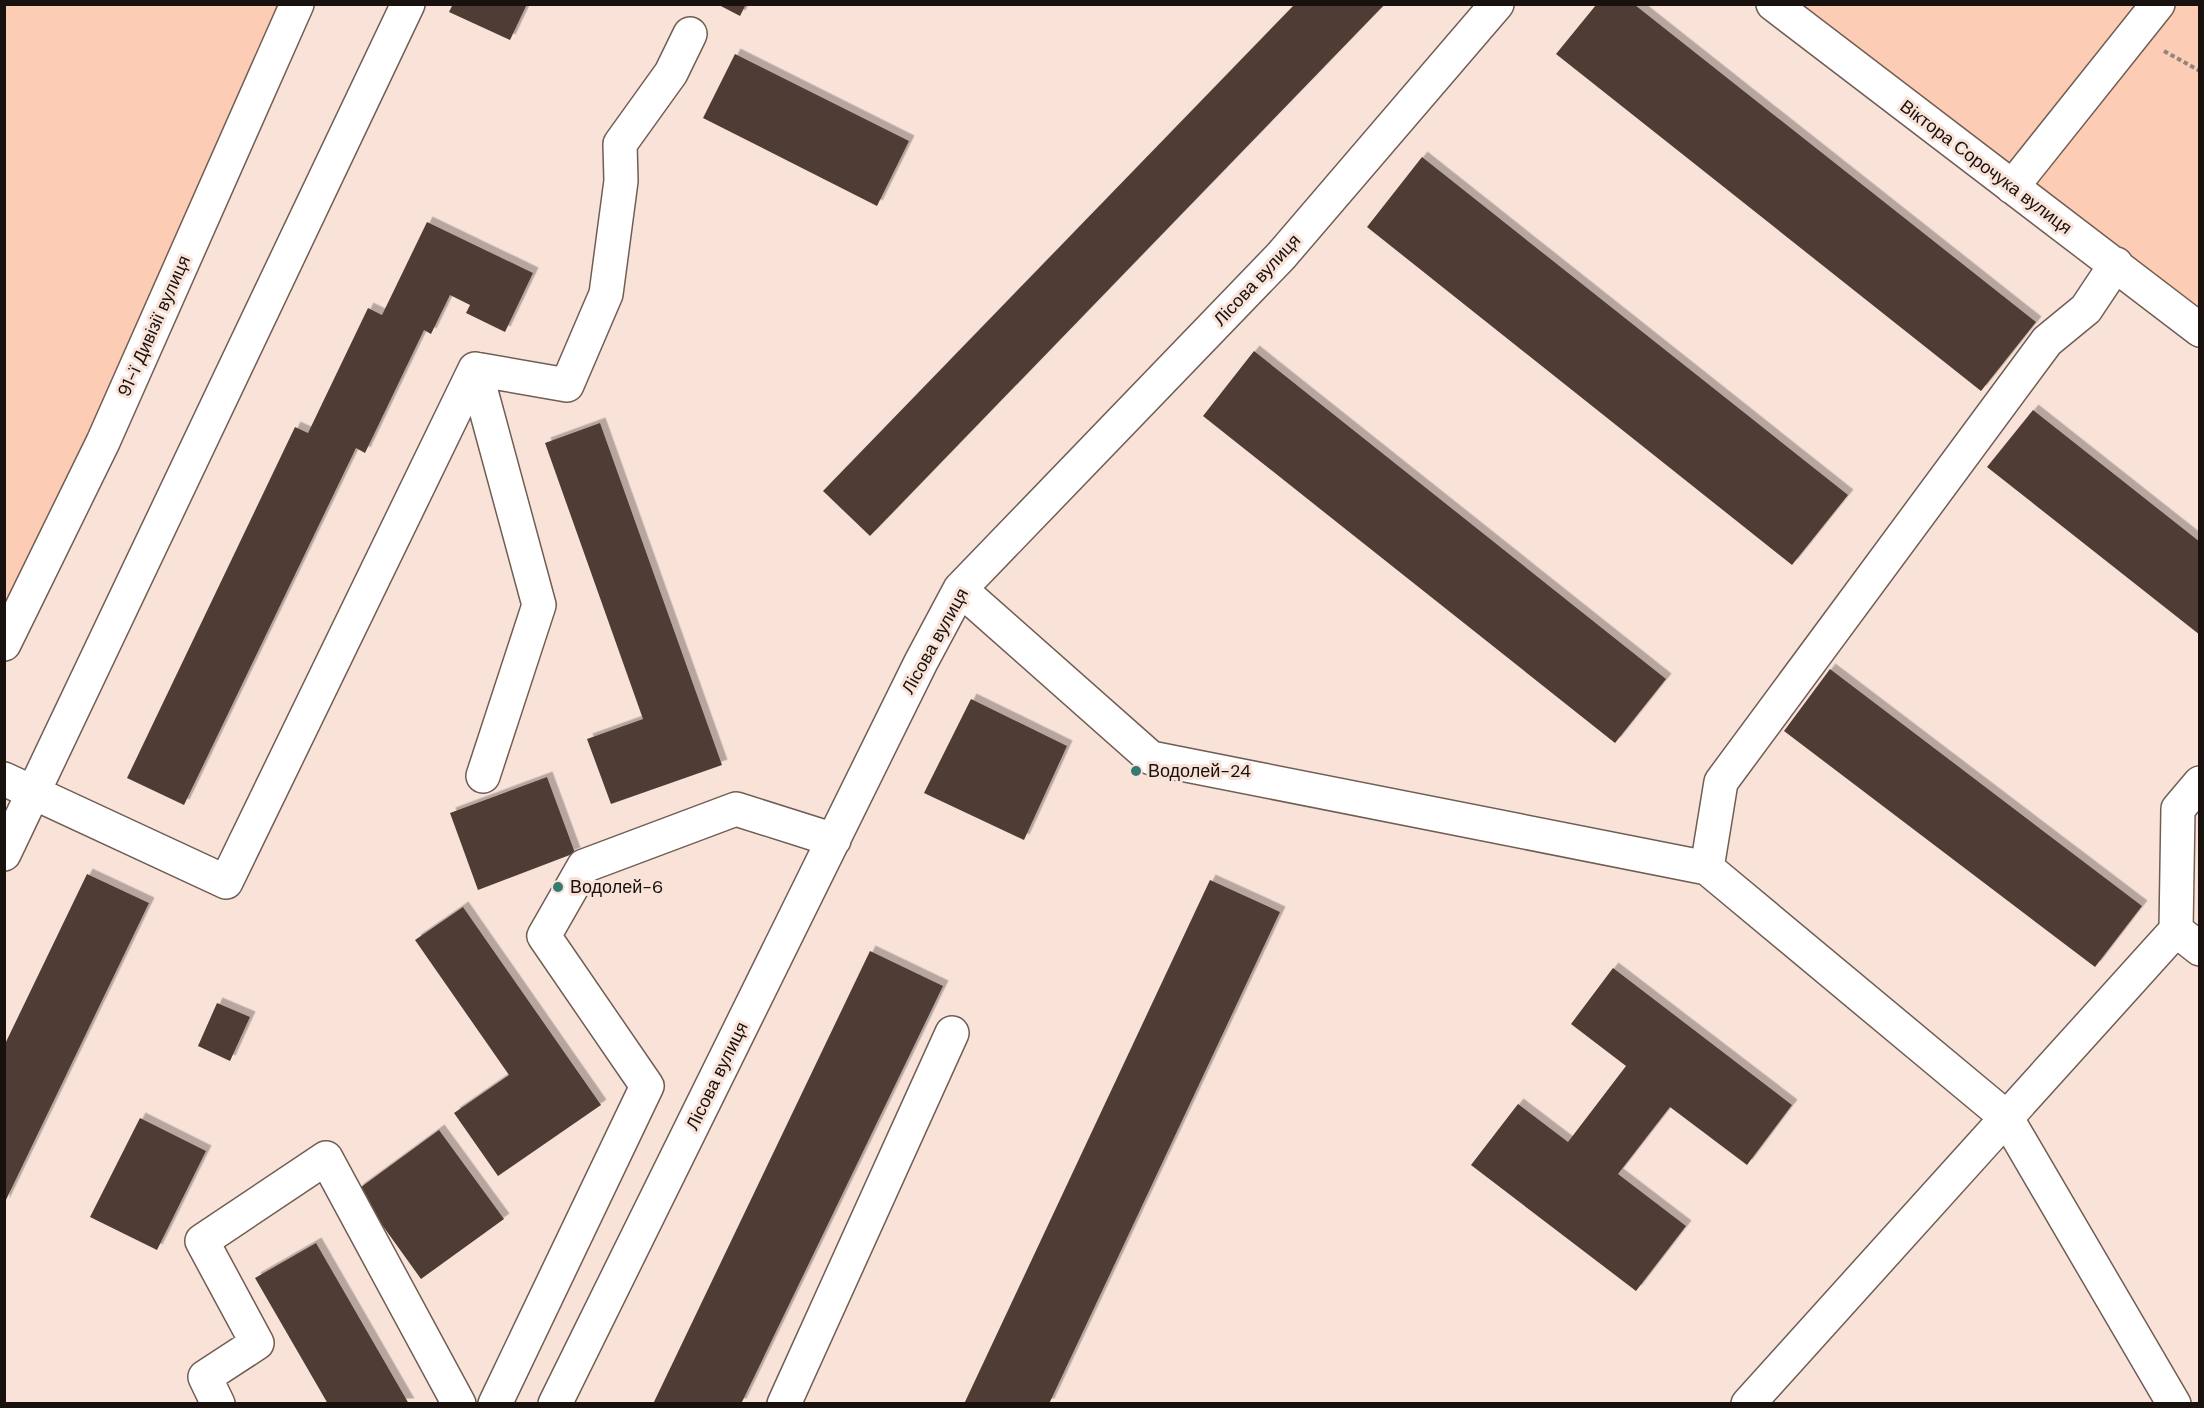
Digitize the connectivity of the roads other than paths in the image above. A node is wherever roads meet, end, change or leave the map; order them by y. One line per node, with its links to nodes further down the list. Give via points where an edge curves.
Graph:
1 (297, 4): 12 (street, 91-ї Дивізії вулиця, via 103,442)
2 (408, 4): 16 (street)
3 (1497, 4): 11 (street, Лісова вулиця, via 1281,256)
4 (1773, 4): 7 (street, Віктора Сорочука вулиця)
5 (2158, 4): 7 (street)
6 (690, 34): 10 (street, via 671,73 620,144 621,181 606,294 567,386)
7 (2012, 187): 8 (street, Віктора Сорочука вулиця)
8 (2116, 264): 9 (street, Віктора Сорочука вулиця); 19 (street, via 2086,309 2047,341 1720,782)
9 (2199, 330)
10 (475, 369): 13 (street, via 539,605); 16 (street, via 226,882)
11 (960, 589): 17 (street, Лісова вулиця); 19 (street, via 1151,758)
12 (4, 644)
13 (483, 776)
14 (4, 779): 16 (street)
15 (2199, 783): 20 (street, via 2178,809)
16 (34, 793): 18 (street)
17 (834, 840): 25 (street, via 736,809 584,866 544,936 647,1086); 26 (street, Лісова вулиця)
18 (4, 854)
19 (1707, 868): 22 (street)
20 (2188, 939): 22 (street)
21 (952, 1033): 27 (street)
22 (2007, 1117): 28 (street); 29 (street)
23 (218, 1404): 24 (street, via 205,1377 256,1343 202,1240 326,1158)
24 (459, 1404)
25 (495, 1404)
26 (555, 1404)
27 (784, 1404)
28 (1748, 1404)
29 (2174, 1404)

